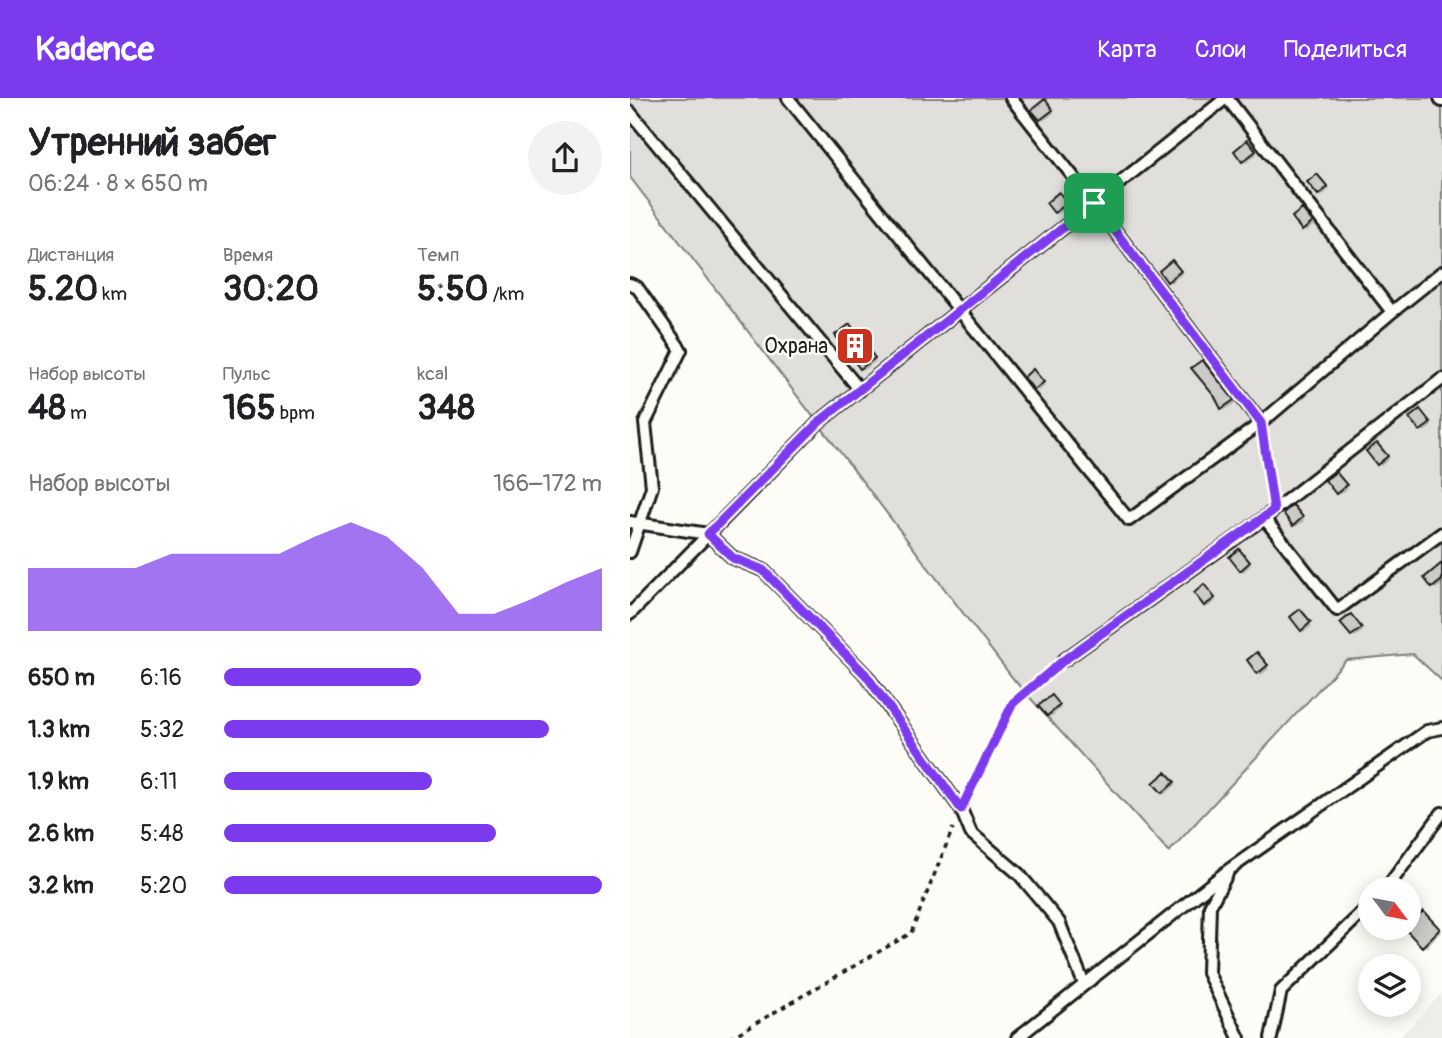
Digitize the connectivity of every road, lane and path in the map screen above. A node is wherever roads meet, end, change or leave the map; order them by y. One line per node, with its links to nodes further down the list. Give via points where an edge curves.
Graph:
1 (788, 98): 8 (lane)
2 (1011, 98): 5 (lane)
3 (1227, 98): 5 (lane); 9 (lane)
4 (630, 112): 11 (lane)
5 (1094, 203): 8 (lane); 12 (lane)
6 (1442, 272): 9 (lane)
7 (630, 284): 15 (lane, via 637,287 681,350 645,424 652,487)
8 (959, 311): 11 (lane); 12 (lane, via 1129,520)
9 (1392, 312): 12 (lane)
10 (1442, 379): 13 (lane)
11 (860, 390): 17 (lane, via 819,422)
12 (1261, 423): 13 (path)
13 (1274, 510): 14 (lane)
14 (1264, 518): 16 (lane, via 1337,610); 20 (lane)
15 (636, 522): 17 (lane); 18 (lane)
16 (1442, 533)
17 (708, 534): 19 (lane); 22 (lane, via 733,558 763,570 866,675)
18 (630, 552)
19 (630, 614)
20 (1064, 660): 22 (path, via 1013,703)
21 (1442, 728): 24 (lane, via 1427,731)
22 (961, 809): 27 (lane, via 971,834 1019,874 1059,922); 28 (path, via 911,933)
23 (1442, 813): 25 (lane)
24 (1230, 869): 27 (lane); 30 (lane, via 1210,905 1208,973)
25 (1395, 877)
26 (1358, 917): 31 (lane, via 1281,991)
27 (1084, 984): 29 (lane)
28 (730, 1038)
29 (1017, 1038)
30 (1239, 1038)
31 (1271, 1038)

